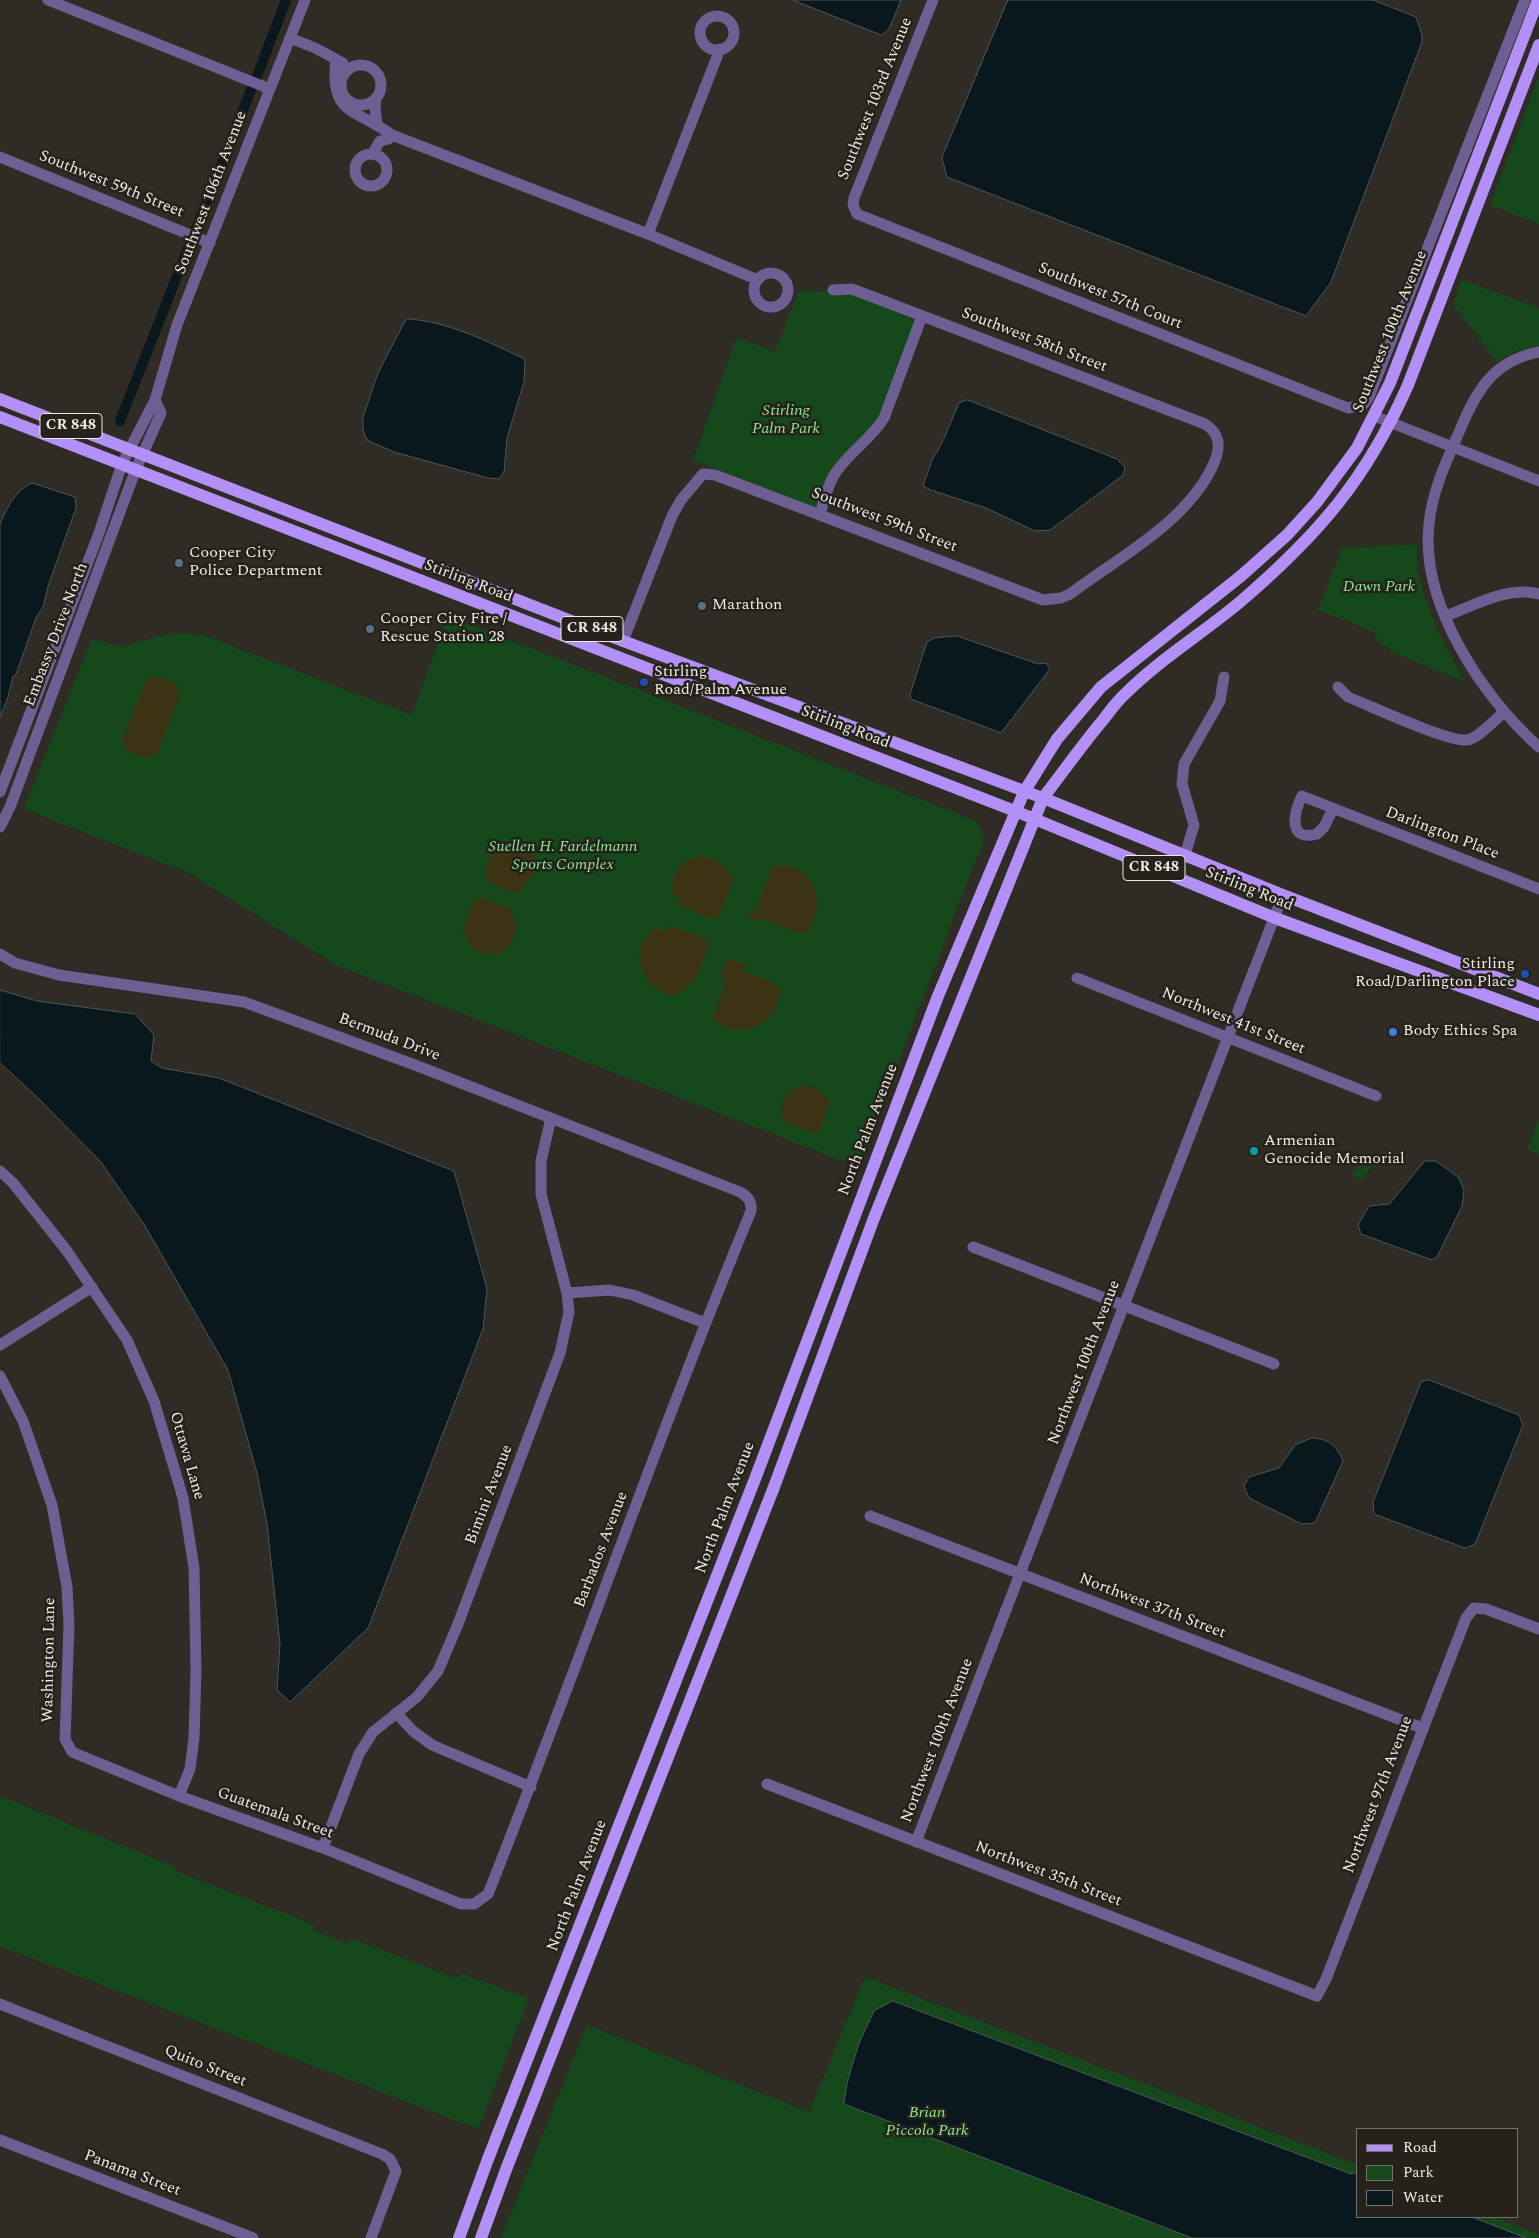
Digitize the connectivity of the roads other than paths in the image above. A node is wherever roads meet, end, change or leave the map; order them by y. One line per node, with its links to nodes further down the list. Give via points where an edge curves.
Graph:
1 (48, 0): 12 (street)
2 (305, 0): 6 (street, Southwest 106th Avenue)
3 (933, 0): 20 (street, Southwest 103rd Avenue, via 854,198)
4 (1525, 0): 28 (street, Southwest 100th Avenue, via 1369,397)
5 (1538, 0): 29 (main road, Southwest 100th Avenue)
6 (290, 38): 9 (street); 12 (street, Southwest 106th Avenue)
7 (1539, 45): 31 (main road, Southwest 100th Avenue, via 1408,385)
8 (720, 49): 21 (street)
9 (336, 60): 10 (street); 11 (street); 15 (street, via 333,80 339,101 350,111)
10 (353, 66): 11 (street); 13 (street, via 366,65 377,73 381,85)
11 (343, 74): 14 (street, via 340,87 346,99)
12 (270, 89): 22 (street, Southwest 106th Avenue)
13 (376, 98): 14 (street); 15 (street)
14 (365, 104): 15 (street)
15 (377, 124): 16 (street)
16 (390, 137): 17 (street, via 380,141); 19 (street, via 391,146); 21 (street)
17 (373, 154): 19 (street); 19 (street, via 363,156 356,164 355,174 361,183 371,186 382,183 387,174)
18 (0, 157): 22 (street, Southwest 59th Street)
19 (384, 160)
20 (854, 210): 28 (street, Southwest 57th Court, via 862,217 1165,337 1331,402)
21 (648, 234): 23 (street)
22 (210, 243): 33 (street, Southwest 106th Avenue, via 178,325 156,400 161,413)
23 (758, 280)
24 (833, 290): 25 (street, Southwest 58th Street, via 852,289)
25 (922, 316): 37 (street, via 884,418 875,433 832,478); 39 (street, Southwest 58th Street, via 1204,424 1217,436 1220,444 1214,463 1187,506 1070,594)
26 (1539, 352): 32 (street, via 1508,363 1482,386 1468,409)
27 (0, 399): 33 (main road, Stirling Road / CR 848)
28 (1356, 408)
29 (1374, 416): 31 (street); 47 (main road, Southwest 100th Avenue, via 1339,474 1287,535 1241,576 1101,687 1057,739)
30 (0, 417): 34 (main road, Stirling Road / CR 848)
31 (1390, 423): 32 (street); 48 (main road, Southwest 100th Avenue, via 1354,484 1310,537 1240,602 1124,694)
32 (1452, 448): 36 (street); 40 (street, via 1433,502 1428,539 1429,559)
33 (137, 452): 34 (street, Southwest 106th Avenue); 35 (street, Embassy Drive North); 41 (main road, Stirling Road / CR 848)
34 (122, 464): 35 (main road, Stirling Road / CR 848); 46 (street, Embassy Drive North)
35 (136, 469): 50 (main road, Stirling Road / CR 848); 52 (street, Embassy Drive North)
36 (1539, 481)
37 (820, 514): 39 (street, Southwest 59th Street, via 1031,596); 41 (street, Southwest 59th Street, via 715,475 704,474 681,500 672,516)
38 (1539, 594): 40 (street, via 1510,593)
39 (1052, 600)
40 (1446, 616): 44 (street, via 1467,661)
41 (623, 641): 47 (main road, Stirling Road / CR 848)
42 (1224, 677): 53 (street, via 1220,701 1184,764 1182,784 1194,825)
43 (1338, 687): 44 (street, via 1348,697 1450,738 1468,740 1489,727)
44 (1503, 713): 45 (street)
45 (1539, 747)
46 (0, 792)
47 (1024, 792): 48 (main road, Stirling Road / CR 848); 50 (main road, North Palm Avenue)
48 (1043, 798): 51 (main road); 53 (main road, Stirling Road / CR 848)
49 (1333, 810): 54 (street, Darlington Place)
50 (1014, 811): 51 (main road, Stirling Road / CR 848); 74 (main road, North Palm Avenue, via 908,1075)
51 (1033, 819): 56 (main road, Stirling Road / CR 848); 75 (main road, via 874,1218)
52 (0, 827)
53 (1185, 855): 55 (main road, Stirling Road / CR 848)
54 (1539, 889)
55 (1283, 895): 56 (street, Northwest 100th Avenue); 59 (main road, Stirling Road / CR 848)
56 (1275, 918): 60 (main road, Stirling Road / CR 848); 61 (street, Northwest 100th Avenue)
57 (0, 954): 63 (street, Bermuda Drive, via 15,964 59,975 244,1002)
58 (1078, 978): 61 (street, Northwest 41st Street)
59 (1539, 994)
60 (1539, 1015)
61 (1228, 1038): 62 (street, Northwest 41st Street); 69 (street, Northwest 100th Avenue)
62 (1376, 1096)
63 (551, 1118): 65 (street, Bermuda Drive, via 740,1192); 68 (street, Bimini Avenue, via 541,1161 541,1194)
64 (0, 1171): 67 (street, Ottawa Lane, via 13,1183)
65 (750, 1201): 70 (street, Barbados Avenue, via 751,1211)
66 (974, 1247): 69 (street)
67 (92, 1287): 71 (street); 84 (street, Ottawa Lane, via 127,1340 154,1401 183,1498 194,1568 196,1670 190,1769)
68 (568, 1293): 70 (street, via 610,1290); 79 (street, Bimini Avenue, via 569,1312 560,1353 458,1624 438,1671 417,1697)
69 (1124, 1306): 72 (street); 77 (street, Northwest 100th Avenue)
70 (705, 1323): 83 (street, Barbados Avenue)
71 (0, 1344)
72 (1274, 1364)
73 (0, 1376): 81 (street, Washington Lane, via 23,1421 52,1505 67,1586 69,1625 65,1739)
74 (792, 1382): 75 (main road); 90 (main road, North Palm Avenue)
75 (810, 1389): 91 (main road)
76 (870, 1516): 77 (street, Northwest 37th Street)
77 (1021, 1574): 80 (street, Northwest 37th Street); 85 (street, Northwest 100th Avenue)
78 (1539, 1629): 80 (street, Northwest 97th Avenue, via 1486,1609 1474,1608 1466,1618)
79 (396, 1713): 83 (street, via 432,1745); 86 (street, Bimini Avenue, via 373,1732 359,1754)
80 (1422, 1728): 88 (street, Northwest 97th Avenue)
81 (68, 1747): 84 (street, Guatemala Street, via 77,1756)
82 (767, 1784): 85 (street, Northwest 35th Street)
83 (531, 1787): 87 (street, Barbados Avenue, via 488,1894)
84 (179, 1796): 86 (street, Guatemala Street)
85 (916, 1842): 88 (street, Northwest 35th Street)
86 (323, 1848): 87 (street, Guatemala Street, via 461,1904)
87 (474, 1904)
88 (1317, 1996)
89 (0, 2004): 95 (street, Quito Street, via 390,2159 396,2171 394,2180)
90 (541, 2027): 91 (main road); 96 (main road, North Palm Avenue)
91 (559, 2034): 97 (main road)
92 (0, 2140): 93 (street, Panama Street)
93 (240, 2236): 94 (street, Panama Street)
94 (253, 2238)
95 (371, 2238)
96 (460, 2238)
97 (481, 2238)

